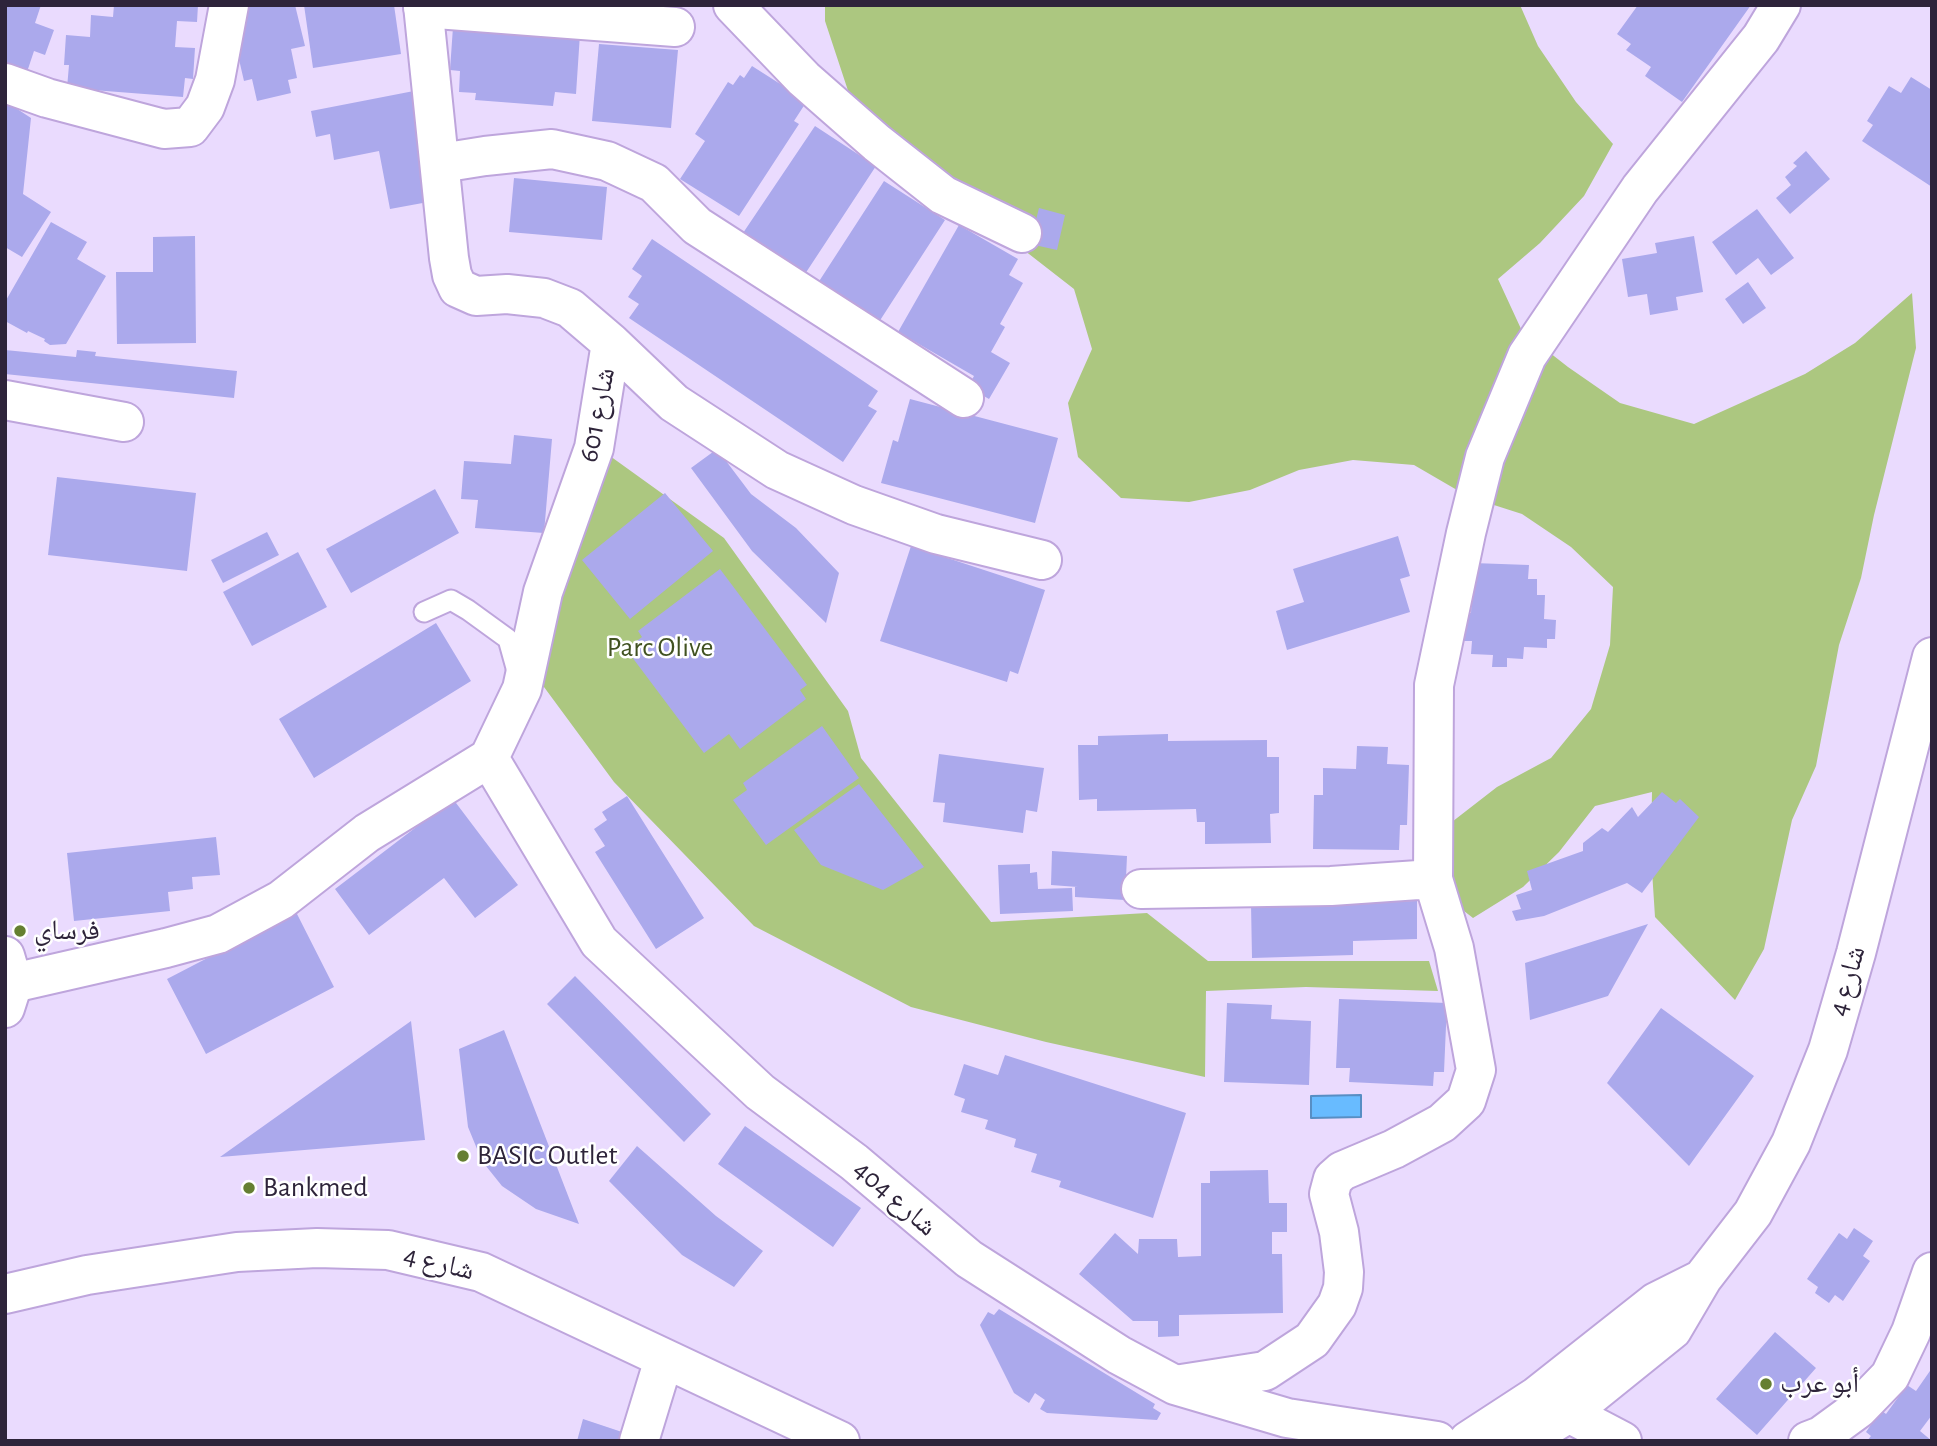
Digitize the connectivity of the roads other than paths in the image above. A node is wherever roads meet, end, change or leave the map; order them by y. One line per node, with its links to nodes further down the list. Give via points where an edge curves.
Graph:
1 (229, 5): 6 (street, via 215,80 205,107 190,127 164,129)
2 (733, 5): 8 (street, via 804,79 877,144 943,195)
3 (1781, 5): 18 (street, via 1761,38 1640,189 1527,356 1485,457 1434,685)
4 (423, 7): 5 (street); 7 (street, شارع 601)
5 (675, 27)
6 (5, 83)
7 (441, 163): 9 (street, شارع 601, via 449,258 458,288 476,296 544,298 570,308); 10 (street, via 552,149 607,161 654,183 697,226)
8 (1022, 233)
9 (611, 343): 13 (street, via 674,403 777,470 854,505 936,534); 16 (street, شارع 601, via 594,448 543,592)
10 (964, 398)
11 (5, 400): 12 (street)
12 (124, 422)
13 (1042, 560)
14 (424, 612): 16 (lane, via 451,600 492,626 508,639)
15 (1932, 657): 25 (street, شارع 4, via 1828,1050 1791,1143 1753,1213 1702,1279 1672,1330)
16 (522, 689): 17 (street, شارع 601)
17 (489, 758): 20 (street, via 367,833 281,900 218,934); 24 (street, شارع 404, via 599,942 739,1073 969,1259 1118,1355)
18 (1433, 880): 19 (street); 24 (street, via 1454,948 1475,1070 1466,1101 1442,1123 1333,1179 1329,1194 1339,1232 1343,1288 1337,1306 1312,1340 1265,1371)
19 (1141, 889)
20 (8, 982)
21 (1932, 1272): 32 (street, via 1890,1376 1857,1409)
22 (5, 1294): 23 (street, شارع 4, via 87,1275 237,1252 388,1250 481,1272)
23 (664, 1359): 26 (street); 27 (street, شارع 4)
24 (1175, 1385): 28 (street, شارع 404, via 1287,1418)
25 (1553, 1404): 29 (street, شارع 4); 30 (street, شارع 4); 31 (street)
26 (639, 1441)
27 (840, 1441)
28 (1437, 1441)
29 (1468, 1441)
30 (1523, 1441)
31 (1622, 1441)
32 (1808, 1441)

